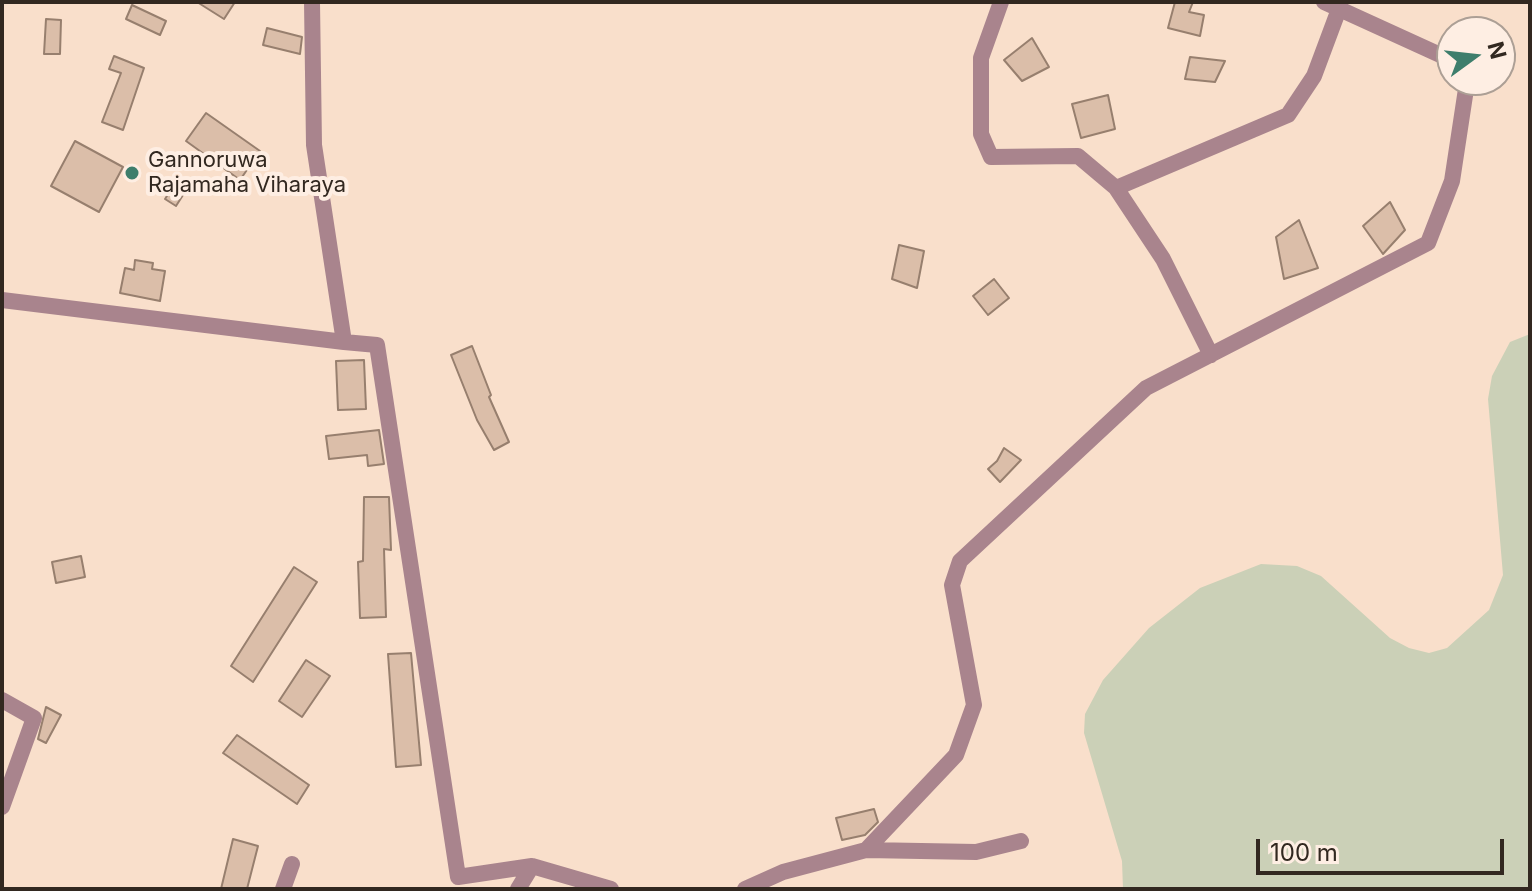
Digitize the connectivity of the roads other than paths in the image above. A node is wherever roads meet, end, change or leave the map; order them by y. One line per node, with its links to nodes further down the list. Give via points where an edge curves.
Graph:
1 (312, 2): 8 (street, via 314,145)
2 (1001, 2): 6 (street, via 981,58 981,134 991,157 1078,156)
3 (1332, 5): 4 (street); 6 (street, via 1314,76 1288,115)
4 (1436, 53)
5 (1465, 96): 9 (street, via 1452,181 1428,243)
6 (1116, 188): 9 (street, via 1163,259)
7 (2, 300): 8 (street)
8 (344, 342): 15 (street, via 377,345 458,877)
9 (1211, 355): 13 (street, via 1146,388 960,561 952,585 974,705 956,755)
10 (2, 700): 11 (street, via 34,718)
11 (2, 807)
12 (1021, 841): 13 (street, via 976,852)
13 (866, 850): 19 (street, via 783,872)
14 (292, 864): 16 (street)
15 (532, 866): 17 (street); 18 (street)
16 (283, 889)
17 (518, 889)
18 (611, 889)
19 (745, 889)

